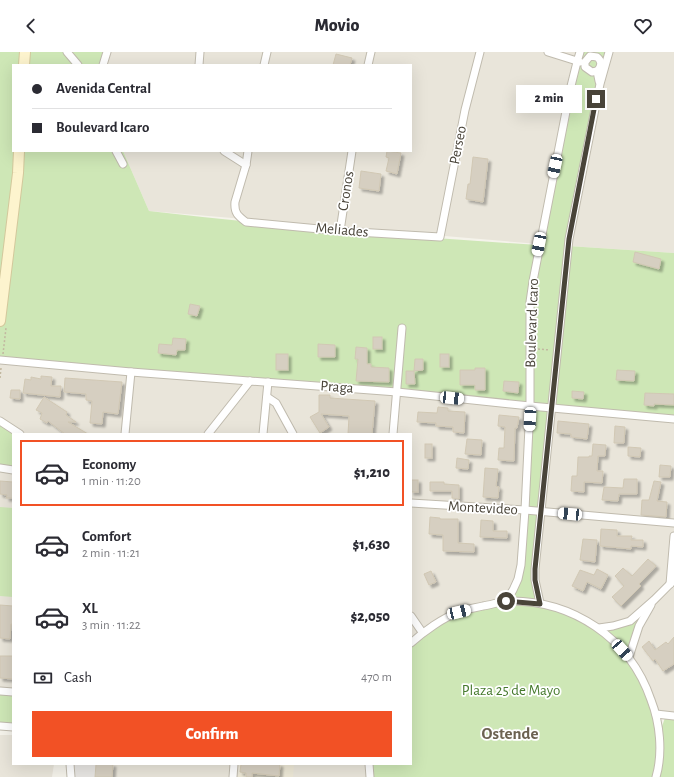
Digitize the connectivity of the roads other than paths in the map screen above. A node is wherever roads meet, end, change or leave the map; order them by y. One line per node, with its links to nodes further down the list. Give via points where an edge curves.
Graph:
1 (25, 52): 14 (main road)
2 (67, 52): 15 (street)
3 (107, 52): 16 (street)
4 (200, 52): 17 (street)
5 (267, 52): 18 (street)
6 (372, 52): 19 (street)
7 (480, 52): 30 (street, Perseo, via 465,110 441,236)
8 (548, 52): 12 (street)
9 (580, 52): 12 (street, Boulevard Icaro)
10 (609, 52): 21 (street, Boulevard Icaro)
11 (600, 54): 13 (street, via 590,56); 20 (street, via 601,64)
12 (576, 62): 13 (street); 39 (street, Boulevard Icaro, via 532,281)
13 (585, 62): 20 (street, via 587,69 592,72)
14 (24, 64)
15 (77, 64)
16 (103, 64)
17 (199, 64)
18 (264, 64)
19 (368, 64)
20 (597, 70): 21 (street)
21 (600, 84): 40 (street, Boulevard Icaro, via 569,239)
22 (19, 152): 31 (main road)
23 (117, 152): 27 (street)
24 (226, 152): 28 (street)
25 (248, 152): 28 (street)
26 (352, 152): 29 (street, Cronos)
27 (123, 164)
28 (246, 165): 29 (street, Meliades, via 235,202 237,216 246,222)
29 (340, 231): 30 (street, Meliades)
30 (438, 237)
31 (0, 321)
32 (402, 328): 37 (street)
33 (0, 360): 34 (street, Praga)
34 (131, 372): 35 (street, Praga); 44 (street)
35 (250, 381): 36 (street, Praga); 45 (street)
36 (268, 382): 37 (street, Praga); 38 (street)
37 (398, 392): 39 (street, Praga); 48 (street)
38 (267, 397): 46 (street); 47 (street, via 276,403)
39 (530, 406): 40 (street, Praga); 52 (street, Boulevard Icaro)
40 (552, 408): 41 (street, Praga); 53 (street, Boulevard Icaro)
41 (674, 419)
42 (0, 422): 43 (street)
43 (18, 433)
44 (125, 433)
45 (209, 433)
46 (263, 433)
47 (292, 433)
48 (393, 433)
49 (0, 468): 50 (street)
50 (12, 470)
51 (412, 503): 52 (street, Montevideo)
52 (525, 510): 53 (street, Montevideo); 58 (street, Boulevard Icaro, via 519,572)
53 (541, 512): 54 (street, Montevideo); 59 (street, Boulevard Icaro, via 535,580)
54 (674, 523)
55 (674, 536): 56 (street)
56 (672, 582): 57 (street)
57 (654, 600): 61 (street, via 630,621); 64 (street, via 639,626)
58 (506, 601): 59 (street); 62 (street, via 459,612)
59 (540, 604): 61 (street, via 572,613)
60 (412, 617): 62 (street)
61 (599, 628): 64 (street)
62 (422, 632): 63 (street)
63 (412, 642)
64 (629, 657): 67 (street, via 646,684)
65 (0, 691): 66 (street)
66 (12, 692)
67 (656, 714): 68 (street); 77 (street, via 660,733)
68 (674, 716)
69 (0, 726): 70 (street)
70 (12, 727)
71 (70, 765): 74 (street)
72 (234, 765): 75 (street)
73 (369, 765): 76 (street)
74 (71, 777)
75 (233, 777)
76 (370, 777)
77 (656, 777)

